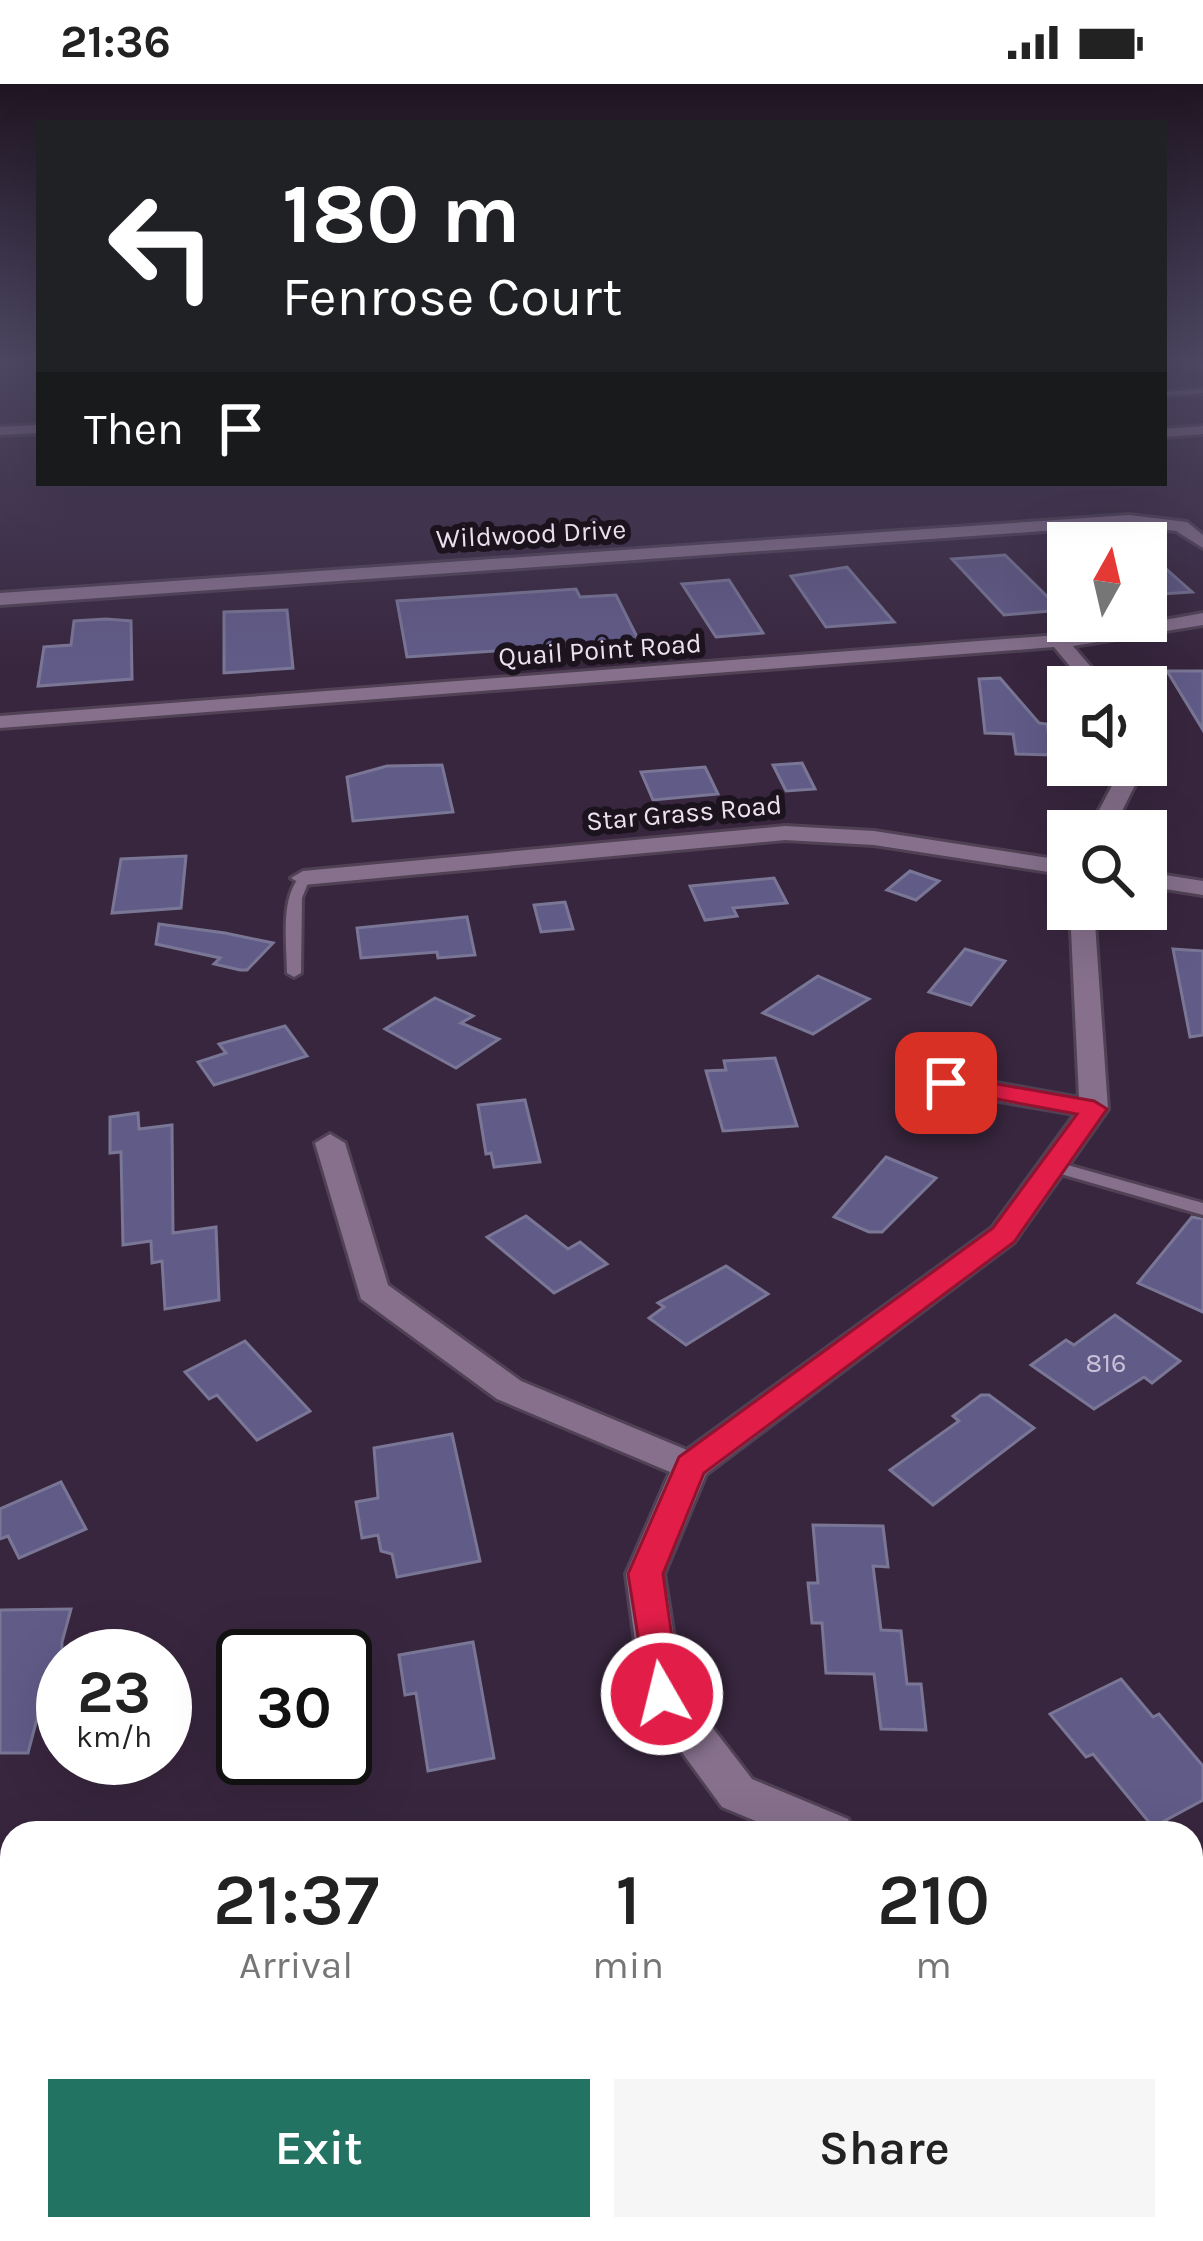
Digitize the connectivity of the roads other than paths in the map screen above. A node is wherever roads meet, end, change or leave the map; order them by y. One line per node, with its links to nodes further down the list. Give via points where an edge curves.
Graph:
1 (1203, 543): 2 (street, Wildwood Drive, via 1181,526 1129,520)
2 (0, 599)
3 (1203, 619): 4 (street, Quail Point Road)
4 (1167, 624)
5 (1047, 642): 8 (street, Quail Point Road)
6 (1060, 642): 7 (street)
7 (1081, 666)
8 (0, 722)
9 (1047, 865): 10 (street, Star Grass Road, via 784,833)
10 (303, 878): 14 (lane, via 295,898)
11 (1167, 882): 12 (street)
12 (1203, 888)
13 (1083, 930): 16 (street)
14 (294, 973)
15 (946, 1083): 16 (street)
16 (1094, 1109): 18 (street)
17 (331, 1143): 20 (street, via 373,1292 509,1390)
18 (1053, 1166): 19 (lane); 20 (street, via 1004,1235)
19 (1203, 1209)
20 (691, 1466): 21 (street, via 645,1574 662,1694 737,1793)
21 (804, 1821)

